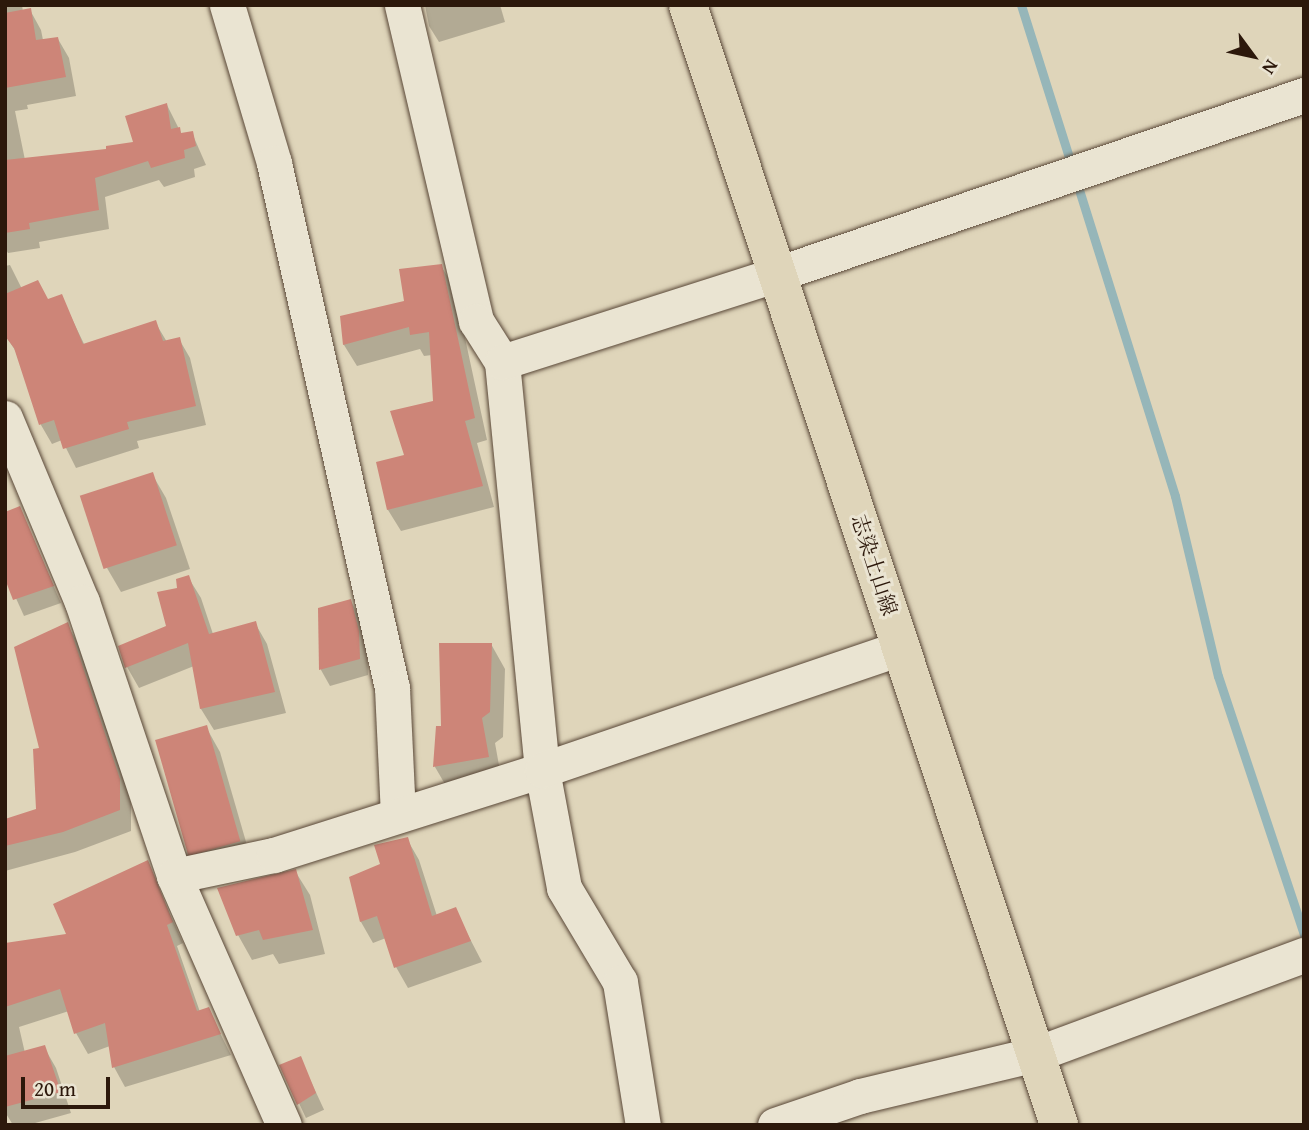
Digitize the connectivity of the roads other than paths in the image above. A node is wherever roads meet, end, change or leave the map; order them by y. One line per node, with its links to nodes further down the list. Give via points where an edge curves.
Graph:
1 (227, 5): 10 (street, via 274,163 392,688)
2 (402, 5): 6 (street, via 476,321)
3 (688, 5): 5 (main road, 志染土山線)
4 (1304, 95): 5 (street)
5 (777, 274): 6 (street); 8 (main road, 志染土山線)
6 (502, 362): 9 (street)
7 (5, 418): 11 (street, via 82,602)
8 (901, 648): 9 (street); 13 (main road, 志染土山線)
9 (541, 770): 10 (street); 15 (street, via 564,888 620,982)
10 (398, 815): 11 (street, via 274,855)
11 (174, 876): 14 (street)
12 (1304, 955): 13 (street)
13 (1036, 1054): 16 (street, via 860,1096); 17 (main road, 志染土山線)
14 (284, 1125)
15 (643, 1125)
16 (775, 1125)
17 (1059, 1125)

